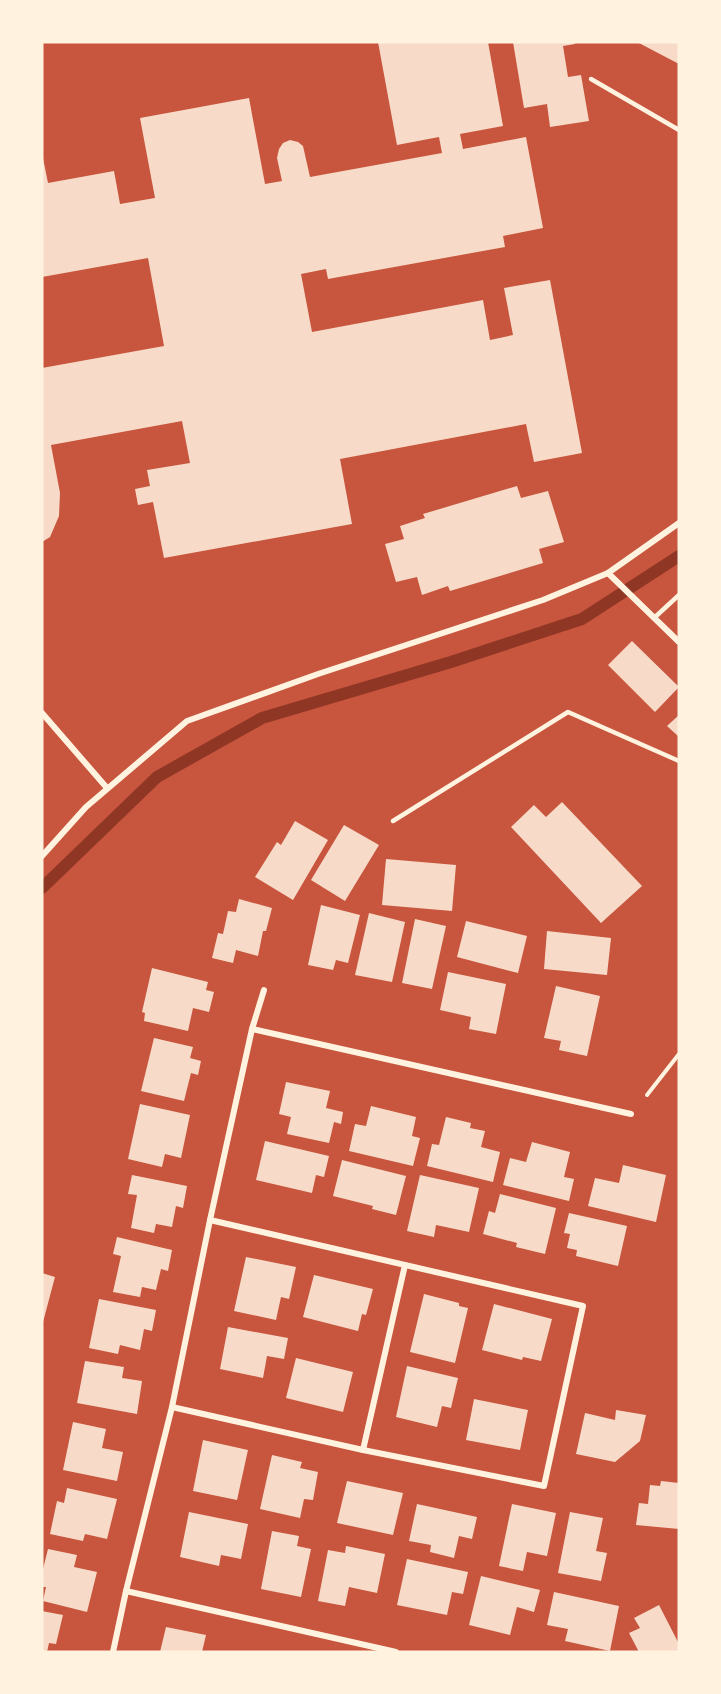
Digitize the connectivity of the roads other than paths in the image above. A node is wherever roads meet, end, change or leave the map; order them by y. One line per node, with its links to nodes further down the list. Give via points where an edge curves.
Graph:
1 (591, 79): 2 (lane)
2 (679, 130)
3 (679, 523): 4 (street)
4 (608, 573): 6 (street); 10 (street, via 543,600 187,721)
5 (679, 595): 6 (lane)
6 (654, 618): 7 (street)
7 (679, 642)
8 (42, 713): 10 (street)
9 (679, 760): 11 (lane, via 568,712)
10 (107, 788): 12 (street)
11 (393, 821)
12 (42, 856)
13 (264, 990): 14 (street)
14 (252, 1029): 15 (street); 16 (street)
15 (631, 1114)
16 (210, 1220): 17 (street); 18 (street)
17 (405, 1265): 19 (street); 19 (street, via 582,1306 544,1486)
18 (172, 1407): 19 (street); 20 (street)
19 (363, 1450)
20 (126, 1591): 21 (street); 22 (street)
21 (113, 1652)
22 (395, 1652)

